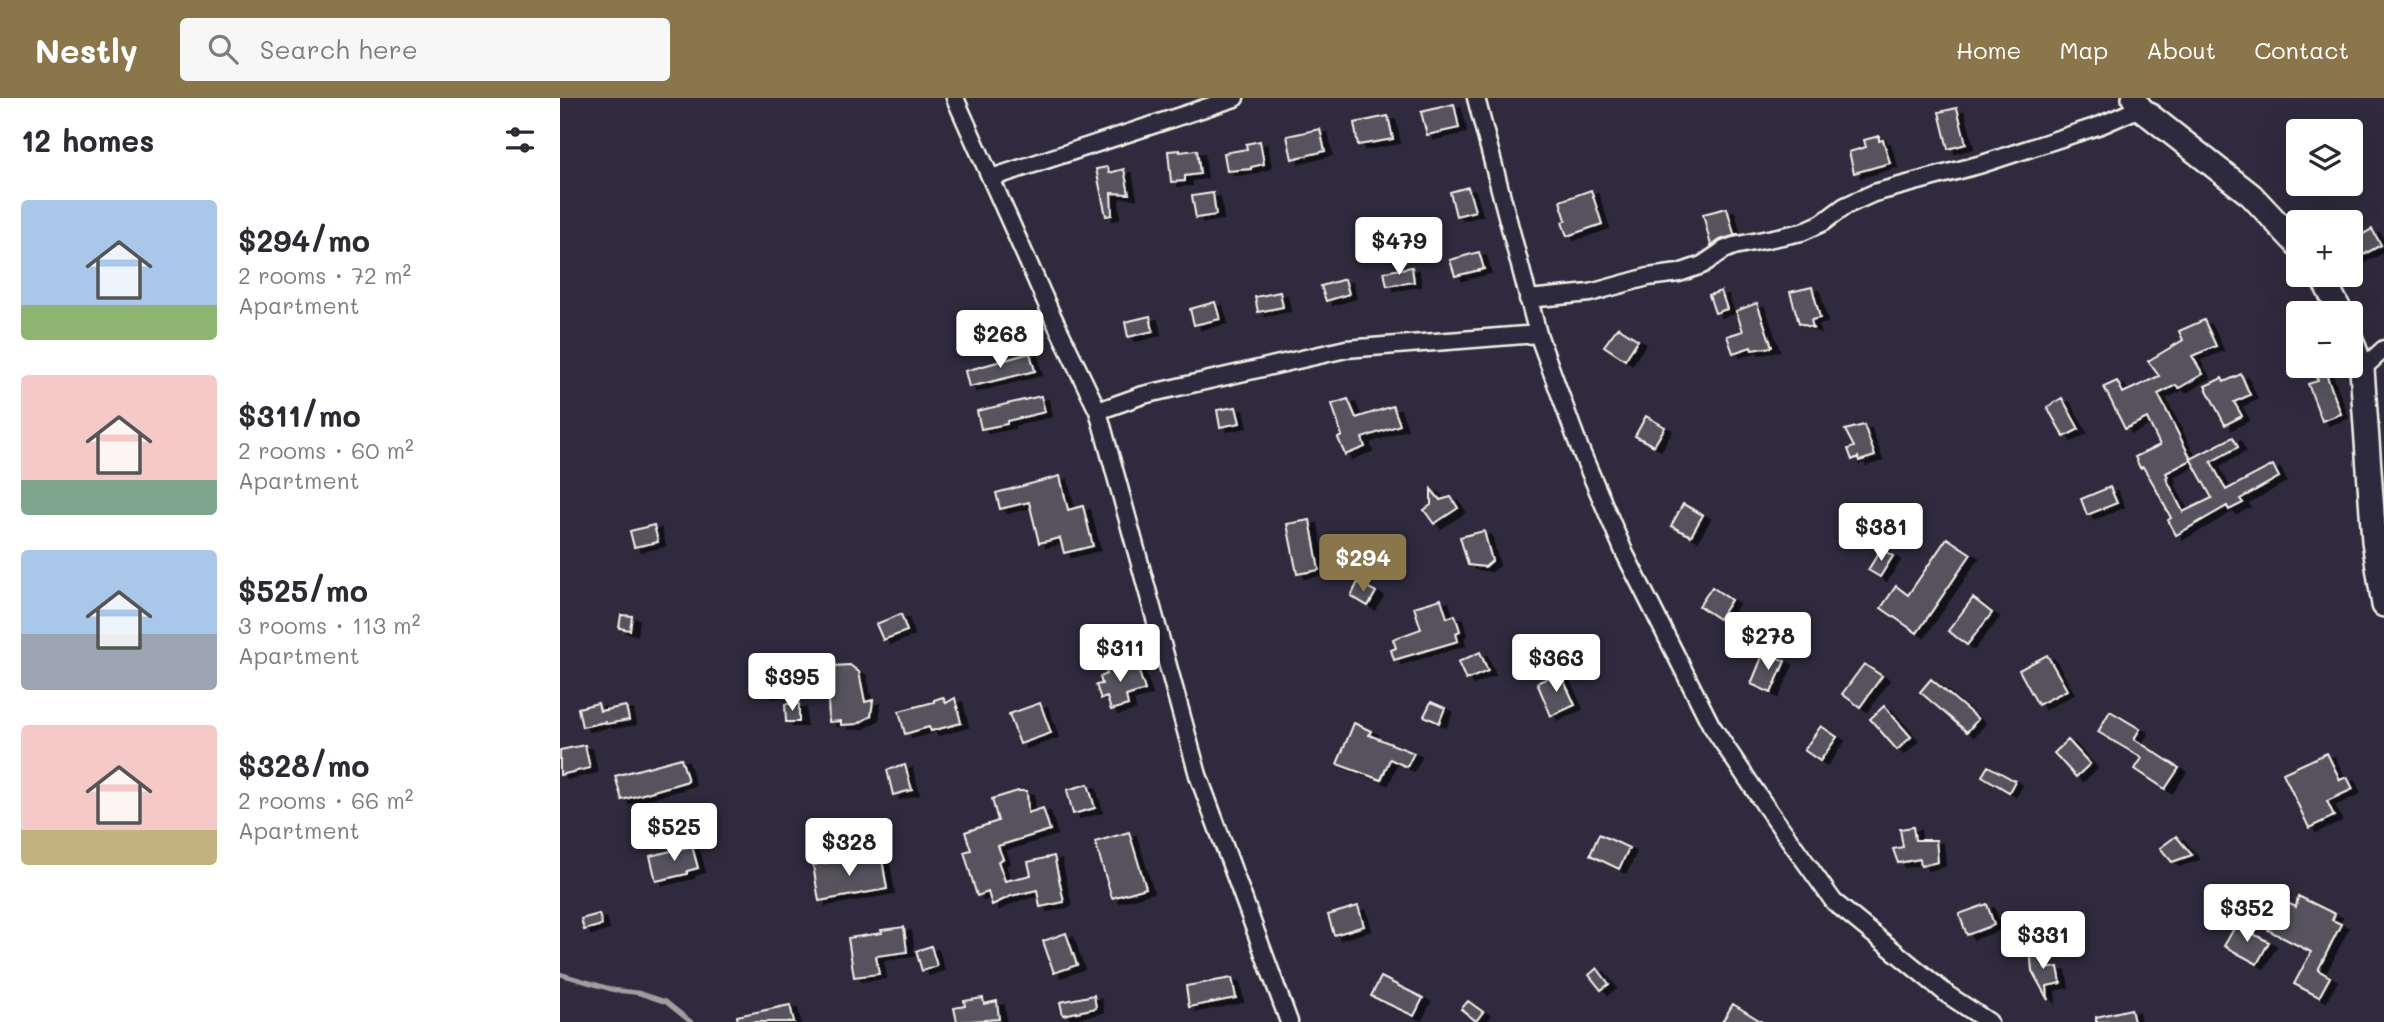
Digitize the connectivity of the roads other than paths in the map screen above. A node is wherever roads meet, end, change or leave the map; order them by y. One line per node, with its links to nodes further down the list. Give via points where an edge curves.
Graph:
1 (955, 98): 5 (street)
2 (1235, 98): 5 (street)
3 (1476, 98): 7 (street)
4 (2137, 103): 6 (street, via 2251,195); 7 (street, via 2101,125 1874,193 1802,232 1734,246 1679,273 1590,293)
5 (991, 178): 12 (street)
6 (2286, 231)
7 (1528, 299): 8 (street)
8 (1538, 334): 12 (street, via 1346,349 1143,395); 15 (street, via 1625,554 1711,725 1834,902 1948,995)
9 (2384, 349): 10 (street)
10 (2363, 368)
11 (2363, 378): 13 (street, via 2374,541)
12 (1098, 411): 14 (street, via 1198,775)
13 (2384, 605)
14 (1289, 1022)
15 (1989, 1022)

